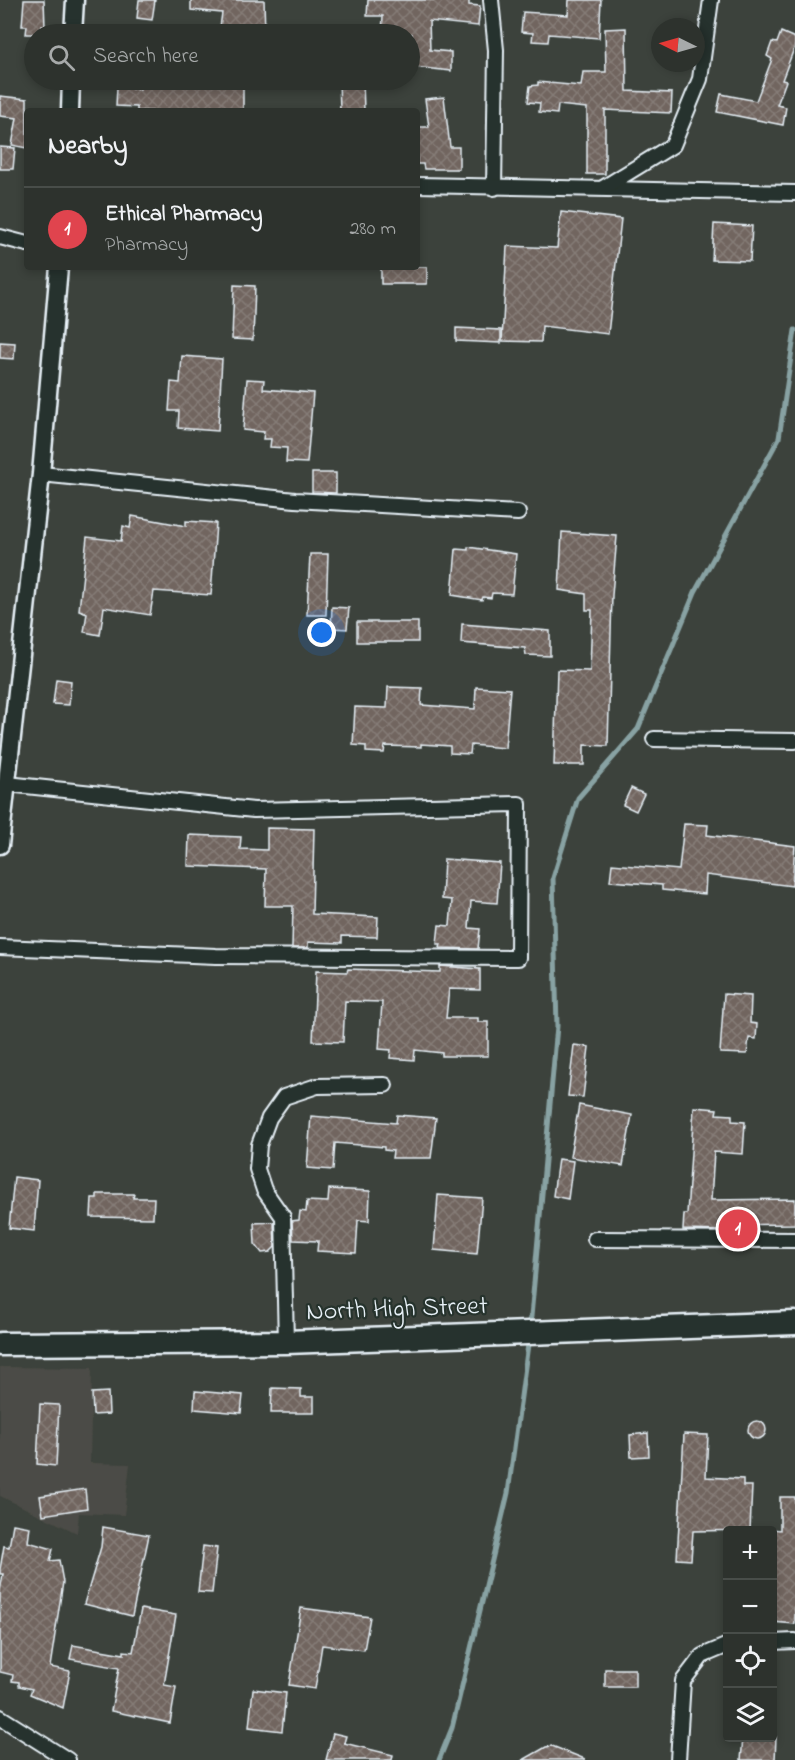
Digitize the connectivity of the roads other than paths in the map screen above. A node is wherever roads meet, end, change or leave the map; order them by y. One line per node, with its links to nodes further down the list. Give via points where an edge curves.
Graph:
1 (75, 0): 4 (street)
2 (491, 0): 8 (street, via 496,50)
3 (711, 0): 9 (street, via 700,79 673,145)
4 (74, 24)
5 (71, 90): 6 (street)
6 (70, 108)
7 (420, 185): 8 (street)
8 (494, 188): 9 (street)
9 (603, 188): 10 (street)
10 (793, 193)
11 (0, 237): 12 (street)
12 (24, 243)
13 (59, 270): 14 (street)
14 (41, 474): 15 (street, via 295,500); 18 (street)
15 (518, 513)
16 (654, 739): 17 (street)
17 (795, 741)
18 (7, 784): 19 (street); 20 (street, via 254,810 519,804 518,958 216,956)
19 (0, 845)
20 (0, 947)
21 (385, 1085): 25 (street, via 318,1086 284,1097 269,1118 259,1145 257,1169 264,1190 283,1217)
22 (595, 1239): 23 (street)
23 (795, 1240)
24 (795, 1323): 25 (highway, North High Street)
25 (286, 1342): 26 (highway, North High Street)
26 (0, 1344)
27 (795, 1641): 28 (street)
28 (777, 1642)
29 (723, 1646): 32 (street, via 702,1656 683,1682)
30 (0, 1717): 31 (street)
31 (68, 1760)
32 (678, 1760)

